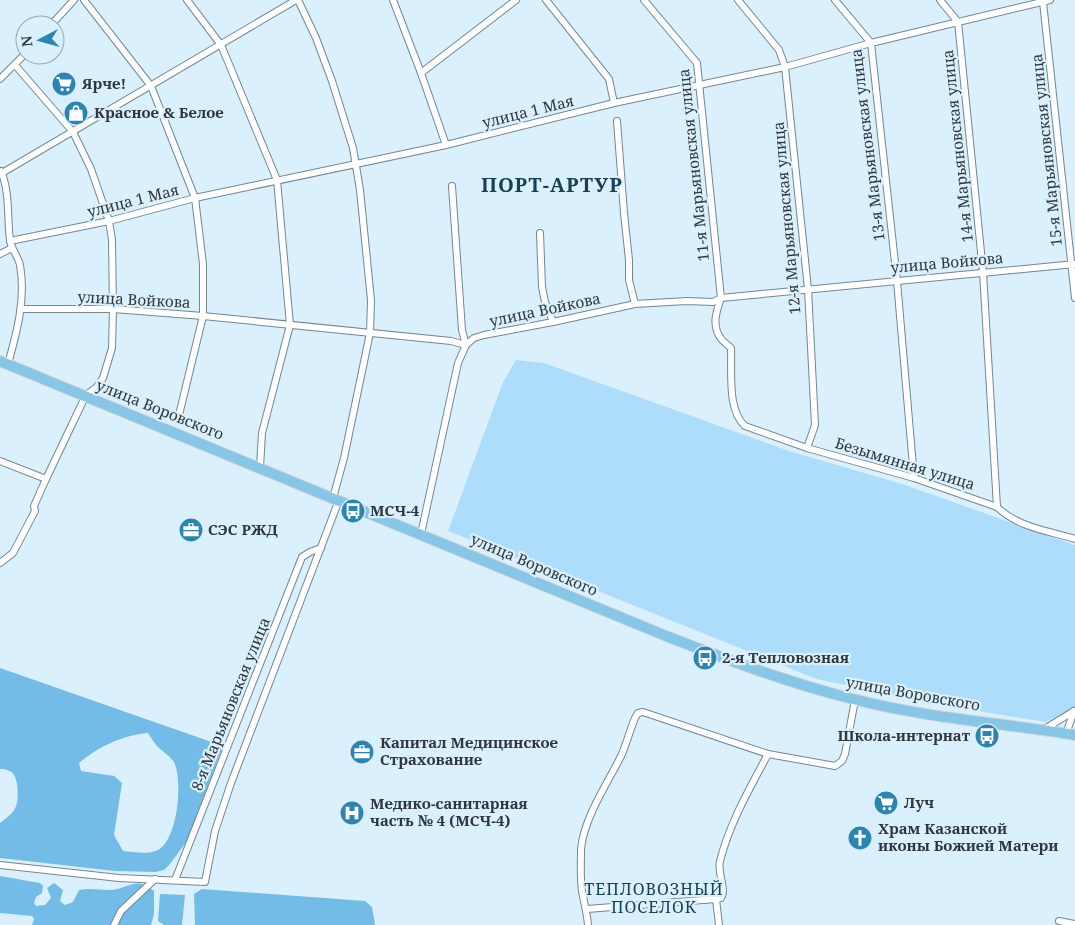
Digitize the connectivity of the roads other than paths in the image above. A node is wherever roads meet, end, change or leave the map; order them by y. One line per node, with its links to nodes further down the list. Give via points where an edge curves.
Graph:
1 (74, 0): 13 (street)
2 (84, 0): 22 (street)
3 (187, 0): 16 (street)
4 (297, 0): 16 (street); 27 (street, 8-я Марьяновская улица, via 332,81)
5 (393, 0): 19 (street)
6 (516, 0): 19 (street)
7 (546, 0): 23 (street, via 609,79)
8 (644, 0): 21 (street, 11-я Марьяновская улица, via 697,63)
9 (738, 0): 18 (street, 12-я Марьяновская улица, via 779,50)
10 (835, 0): 15 (street, 13-я Марьяновская улица)
11 (940, 0): 14 (street)
12 (1045, 1): 14 (street, улица 1 Мая); 36 (street, 15-я Марьяновская улица)
13 (60, 15)
14 (958, 22): 15 (street, улица 1 Мая); 37 (street, 14-я Марьяновская улица)
15 (870, 43): 18 (street, улица 1 Мая); 38 (street, 13-я Марьяновская улица)
16 (221, 45): 22 (street); 29 (street)
17 (15, 65): 20 (street); 25 (street)
18 (785, 67): 21 (street, улица 1 Мая); 39 (street, 12-я Марьяновская улица)
19 (421, 73): 26 (street)
20 (0, 79)
21 (700, 85): 23 (street, улица 1 Мая); 40 (street, 11-я Марьяновская улица)
22 (151, 86): 25 (street); 31 (street)
23 (614, 103): 26 (street, улица 1 Мая)
24 (617, 121): 43 (street, via 629,280)
25 (73, 132): 28 (street); 32 (street)
26 (446, 144): 27 (street, улица 1 Мая)
27 (356, 163): 29 (street, улица 1 Мая); 50 (street, 8-я Марьяновская улица, via 370,290)
28 (1, 172): 34 (street)
29 (277, 180): 31 (street, улица 1 Мая); 49 (street)
30 (452, 186): 51 (street, via 462,330)
31 (195, 198): 32 (street, улица 1 Мая); 47 (street, via 203,264)
32 (109, 220): 34 (street, улица 1 Мая); 45 (street)
33 (540, 233): 48 (street, via 542,287)
34 (11, 244): 35 (street, улица 1 Мая); 44 (street, via 20,266)
35 (0, 254)
36 (1074, 264): 37 (street, улица Войкова); 41 (street, 15-я Марьяновская улица)
37 (983, 272): 38 (street, улица Войкова); 61 (street, 14-я Марьяновская улица)
38 (897, 281): 39 (street, улица Войкова); 59 (street, 13-я Марьяновская улица)
39 (808, 289): 40 (street, улица Войкова); 55 (street, 12-я Марьяновская улица, via 815,425)
40 (721, 298): 42 (street, улица Войкова); 46 (street, 11-я Марьяновская улица)
41 (1075, 298)
42 (707, 303): 43 (street, улица Войкова); 46 (street)
43 (635, 304): 48 (street, улица Войкова)
44 (21, 309): 45 (street, улица Войкова); 52 (street, via 16,335)
45 (114, 309): 47 (street, улица Войкова); 53 (street, via 112,348 103,378)
46 (715, 314): 55 (street, Безымянная улица, via 716,330 731,348 734,408 738,420 745,426)
47 (203, 316): 49 (street, улица Войкова); 54 (street)
48 (553, 322): 51 (street, улица Войкова, via 484,335)
49 (290, 325): 50 (street, улица Войкова); 57 (street, via 262,433)
50 (370, 333): 51 (street, улица Войкова); 60 (street, 8-я Марьяновская улица)
51 (466, 345): 62 (street, via 458,363)
52 (4, 362): 53 (main road, улица Воровского)
53 (86, 395): 57 (main road, улица Воровского); 58 (street)
54 (179, 415)
55 (807, 448): 59 (street, Безымянная улица)
56 (0, 461): 58 (street)
57 (260, 467): 60 (main road, улица Воровского)
58 (46, 478): 65 (street, via 13,553)
59 (914, 478): 61 (street, Безымянная улица)
60 (336, 499): 62 (main road, улица Воровского); 64 (street, 8-я Марьяновская улица)
61 (997, 507): 63 (street, Безымянная улица, via 1023,524)
62 (421, 534): 66 (main road, улица Воровского, via 736,663)
63 (1075, 539)
64 (322, 548): 73 (street, 8-я Марьяновская улица, via 302,557); 73 (street, 8-я Марьяновская улица, via 231,783 215,831 205,882)
65 (0, 563)
66 (854, 700): 68 (main road, улица Воровского); 70 (street, via 845,754 839,765 829,766)
67 (1074, 711): 68 (street); 69 (street)
68 (1043, 730): 69 (main road, улица Воровского)
69 (1070, 734)
70 (768, 754): 74 (street, via 730,830 719,866 723,896); 75 (street, via 638,713 584,835 581,873)
71 (0, 865): 72 (street)
72 (155, 879): 73 (street); 78 (street, via 121,911)
73 (175, 880)
74 (716, 899): 75 (street); 80 (street)
75 (587, 909): 79 (street)
76 (1059, 921): 77 (street)
77 (1075, 924)
78 (114, 925)
79 (588, 925)
80 (719, 925)

